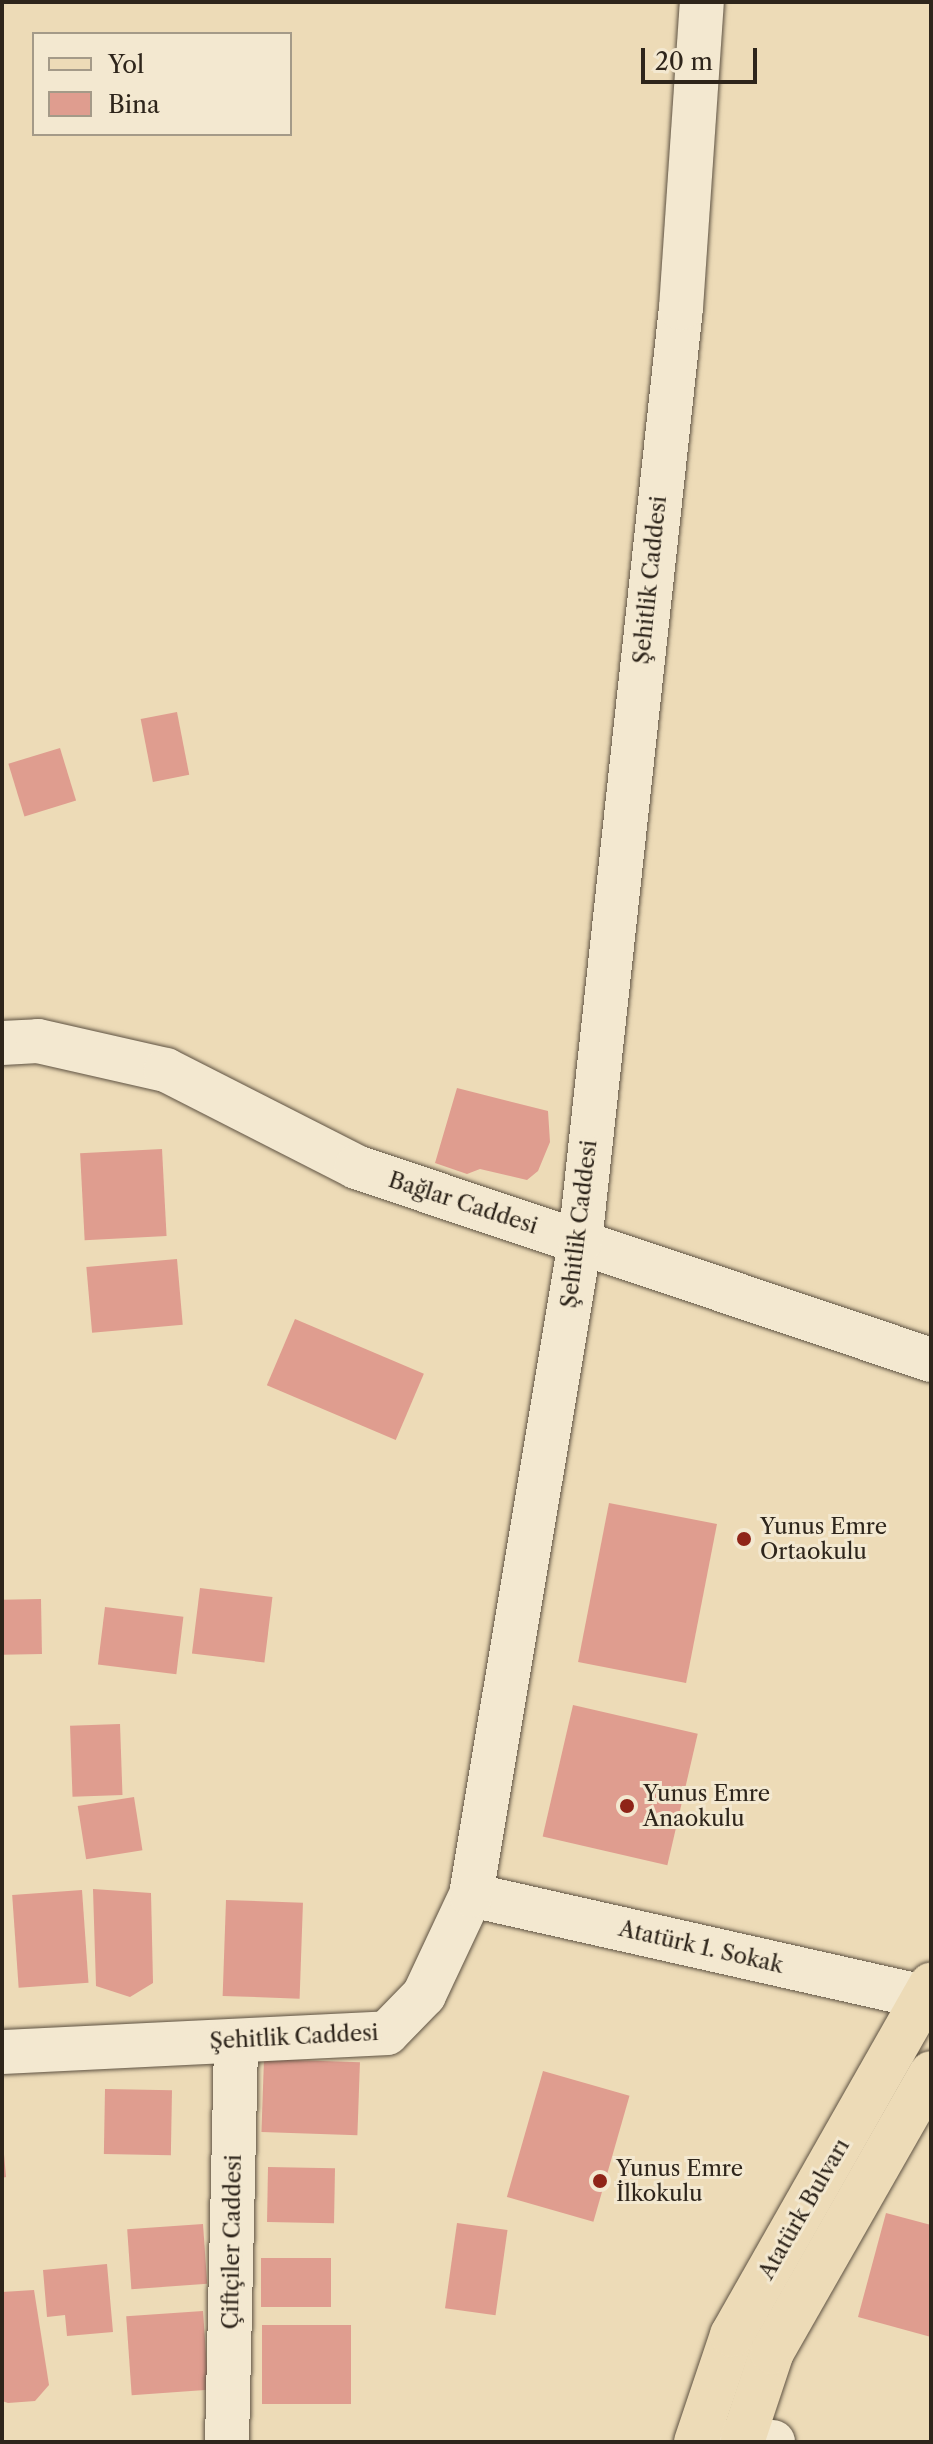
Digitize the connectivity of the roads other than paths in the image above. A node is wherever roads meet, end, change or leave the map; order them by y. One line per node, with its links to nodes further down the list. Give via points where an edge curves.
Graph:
1 (702, 2): 3 (street, Şehitlik Caddesi, via 681,308)
2 (2, 1043): 3 (street, Bağlar Caddesi, via 38,1041 166,1070 356,1167)
3 (580, 1242): 4 (street, Bağlar Caddesi); 5 (street, Şehitlik Caddesi)
4 (931, 1360)
5 (471, 1895): 6 (street, Atatürk 1. Sokak); 7 (street, Şehitlik Caddesi, via 424,1995 387,2033)
6 (928, 1994): 12 (main road, Atatürk Bulvarı, via 732,2335)
7 (236, 2041): 8 (street, Şehitlik Caddesi); 11 (street, Çiftçiler Caddesi)
8 (2, 2052)
9 (931, 2073): 10 (main road, Atatürk Bulvarı, via 772,2352)
10 (745, 2441)
11 (227, 2442)
12 (696, 2442)

